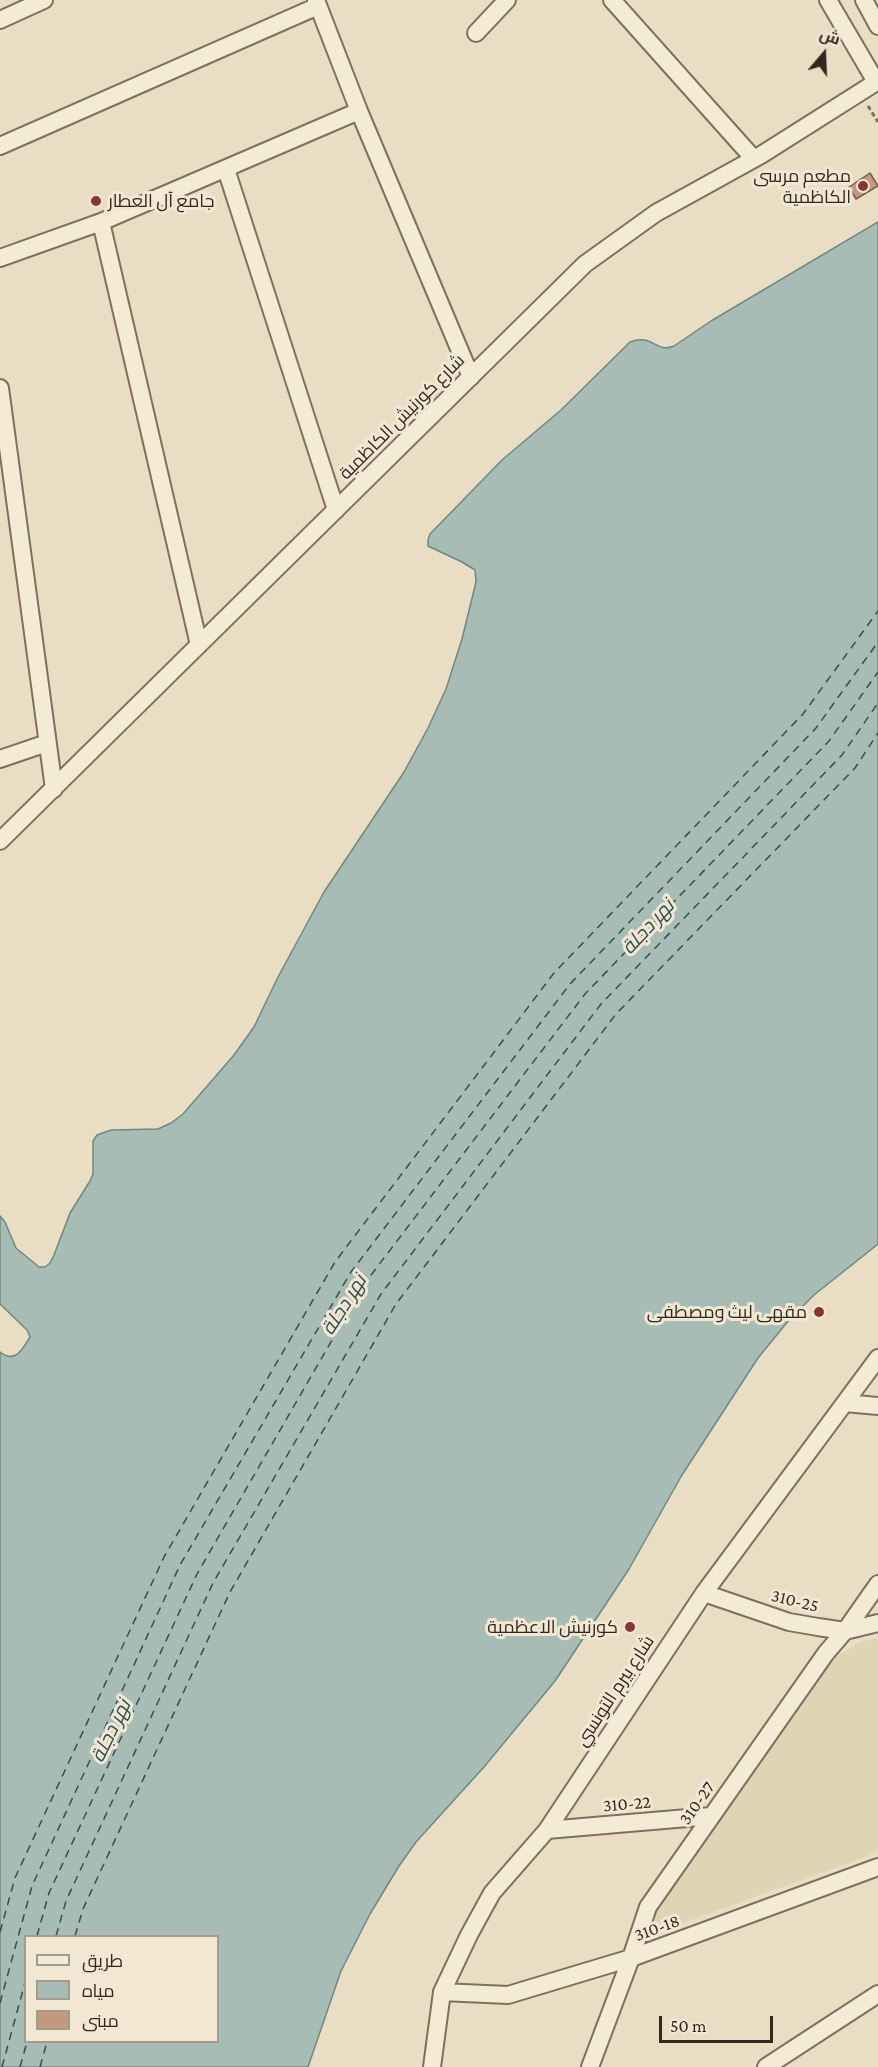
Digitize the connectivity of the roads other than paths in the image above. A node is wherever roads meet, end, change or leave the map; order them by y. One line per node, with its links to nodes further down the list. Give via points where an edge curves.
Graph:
1 (44, 0): 7 (street)
2 (507, 0): 9 (street)
3 (612, 0): 13 (street)
4 (828, 0): 10 (street)
5 (864, 0): 8 (street)
6 (317, 3): 11 (street); 12 (street)
7 (0, 20)
8 (878, 26)
9 (476, 33)
10 (877, 82): 13 (street, شارع كورنيش الكاظمية)
11 (359, 111): 14 (street); 17 (street)
12 (0, 146)
13 (754, 159): 17 (street, شارع كورنيش الكاظمية, via 656,213 585,264)
14 (226, 169): 15 (street); 19 (street)
15 (101, 222): 16 (street); 20 (street)
16 (0, 258)
17 (471, 377): 19 (street, شارع كورنيش الكاظمية)
18 (0, 388): 21 (street)
19 (336, 510): 20 (street, شارع كورنيش الكاظمية)
20 (199, 645): 23 (street, شارع كورنيش الكاظمية)
21 (47, 743): 22 (street); 23 (street)
22 (0, 759)
23 (54, 789): 24 (street, شارع كورنيش الكاظمية)
24 (0, 842)
25 (878, 1358): 26 (street, شارع بيرم التونسي)
26 (844, 1403): 27 (street); 29 (street, شارع بيرم التونسي)
27 (878, 1406)
28 (878, 1584): 31 (street, 310-27)
29 (704, 1593): 31 (street, 310-25, via 789,1622); 33 (street, شارع بيرم التونسي)
30 (878, 1623): 31 (street, 310-25)
31 (845, 1631): 32 (street, 310-27)
32 (711, 1816): 33 (street, 310-22); 35 (street, 310-27, via 648,1907)
33 (547, 1830): 36 (street, شارع بيرم التونسي, via 492,1893)
34 (878, 1868): 35 (street, 310-18)
35 (631, 1958): 36 (street, 310-18, via 508,1995); 39 (street, 310-27)
36 (442, 1992): 38 (street, شارع بيرم التونسي)
37 (878, 1994): 40 (street)
38 (432, 2067)
39 (590, 2067)
40 (766, 2067)

